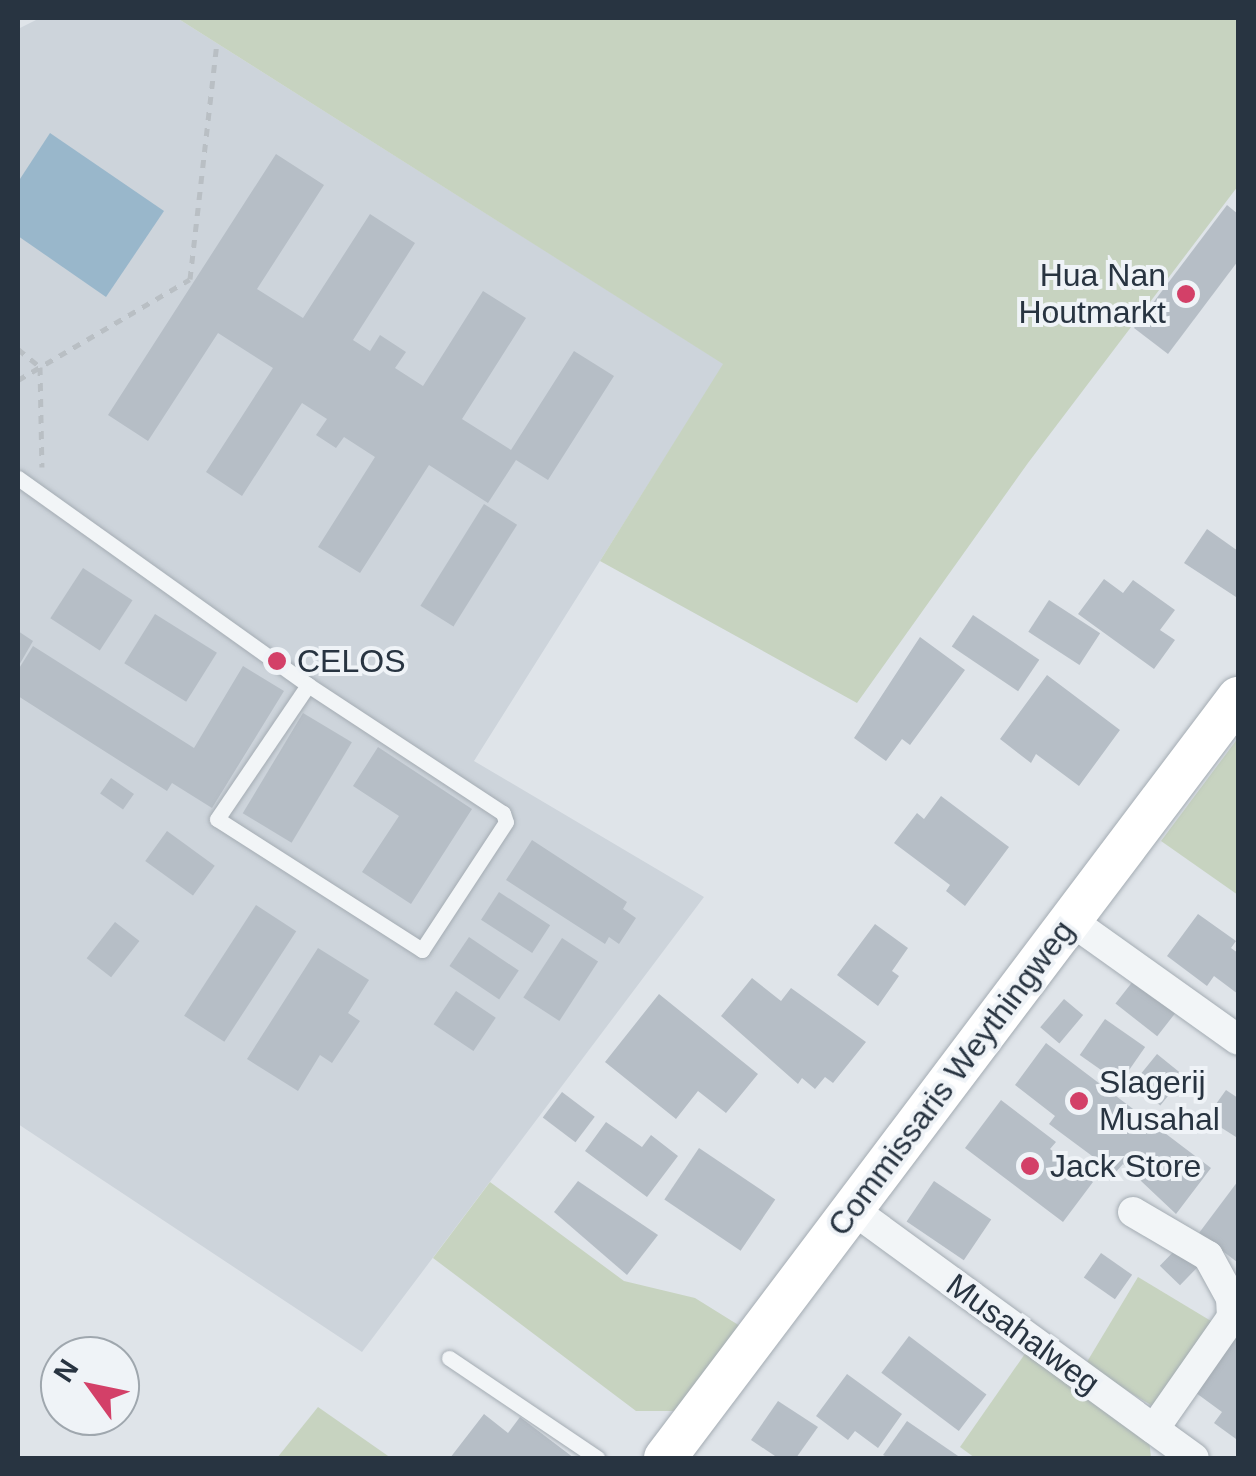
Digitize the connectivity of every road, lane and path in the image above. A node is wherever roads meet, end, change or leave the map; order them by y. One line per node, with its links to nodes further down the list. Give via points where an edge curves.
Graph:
1 (217, 42): 3 (path, via 190,279)
2 (18, 349): 3 (path)
3 (40, 367): 4 (path); 6 (path)
4 (18, 380)
5 (18, 478): 6 (lane)
6 (42, 495): 7 (lane)
7 (308, 685): 7 (lane, via 216,819 422,950 506,818)
8 (1238, 698): 9 (main road, Commissaris Weythingweg)
9 (1070, 920): 10 (street); 11 (main road, Commissaris Weythingweg)
10 (1238, 1040)
11 (852, 1209): 15 (street, Musahalweg); 16 (main road, Commissaris Weythingweg)
12 (1133, 1212): 13 (street, via 1208,1256)
13 (1235, 1319): 15 (street)
14 (449, 1358): 17 (lane)
15 (1157, 1444): 18 (street, Musahalweg)
16 (673, 1456)
17 (597, 1458)
18 (1194, 1458)

